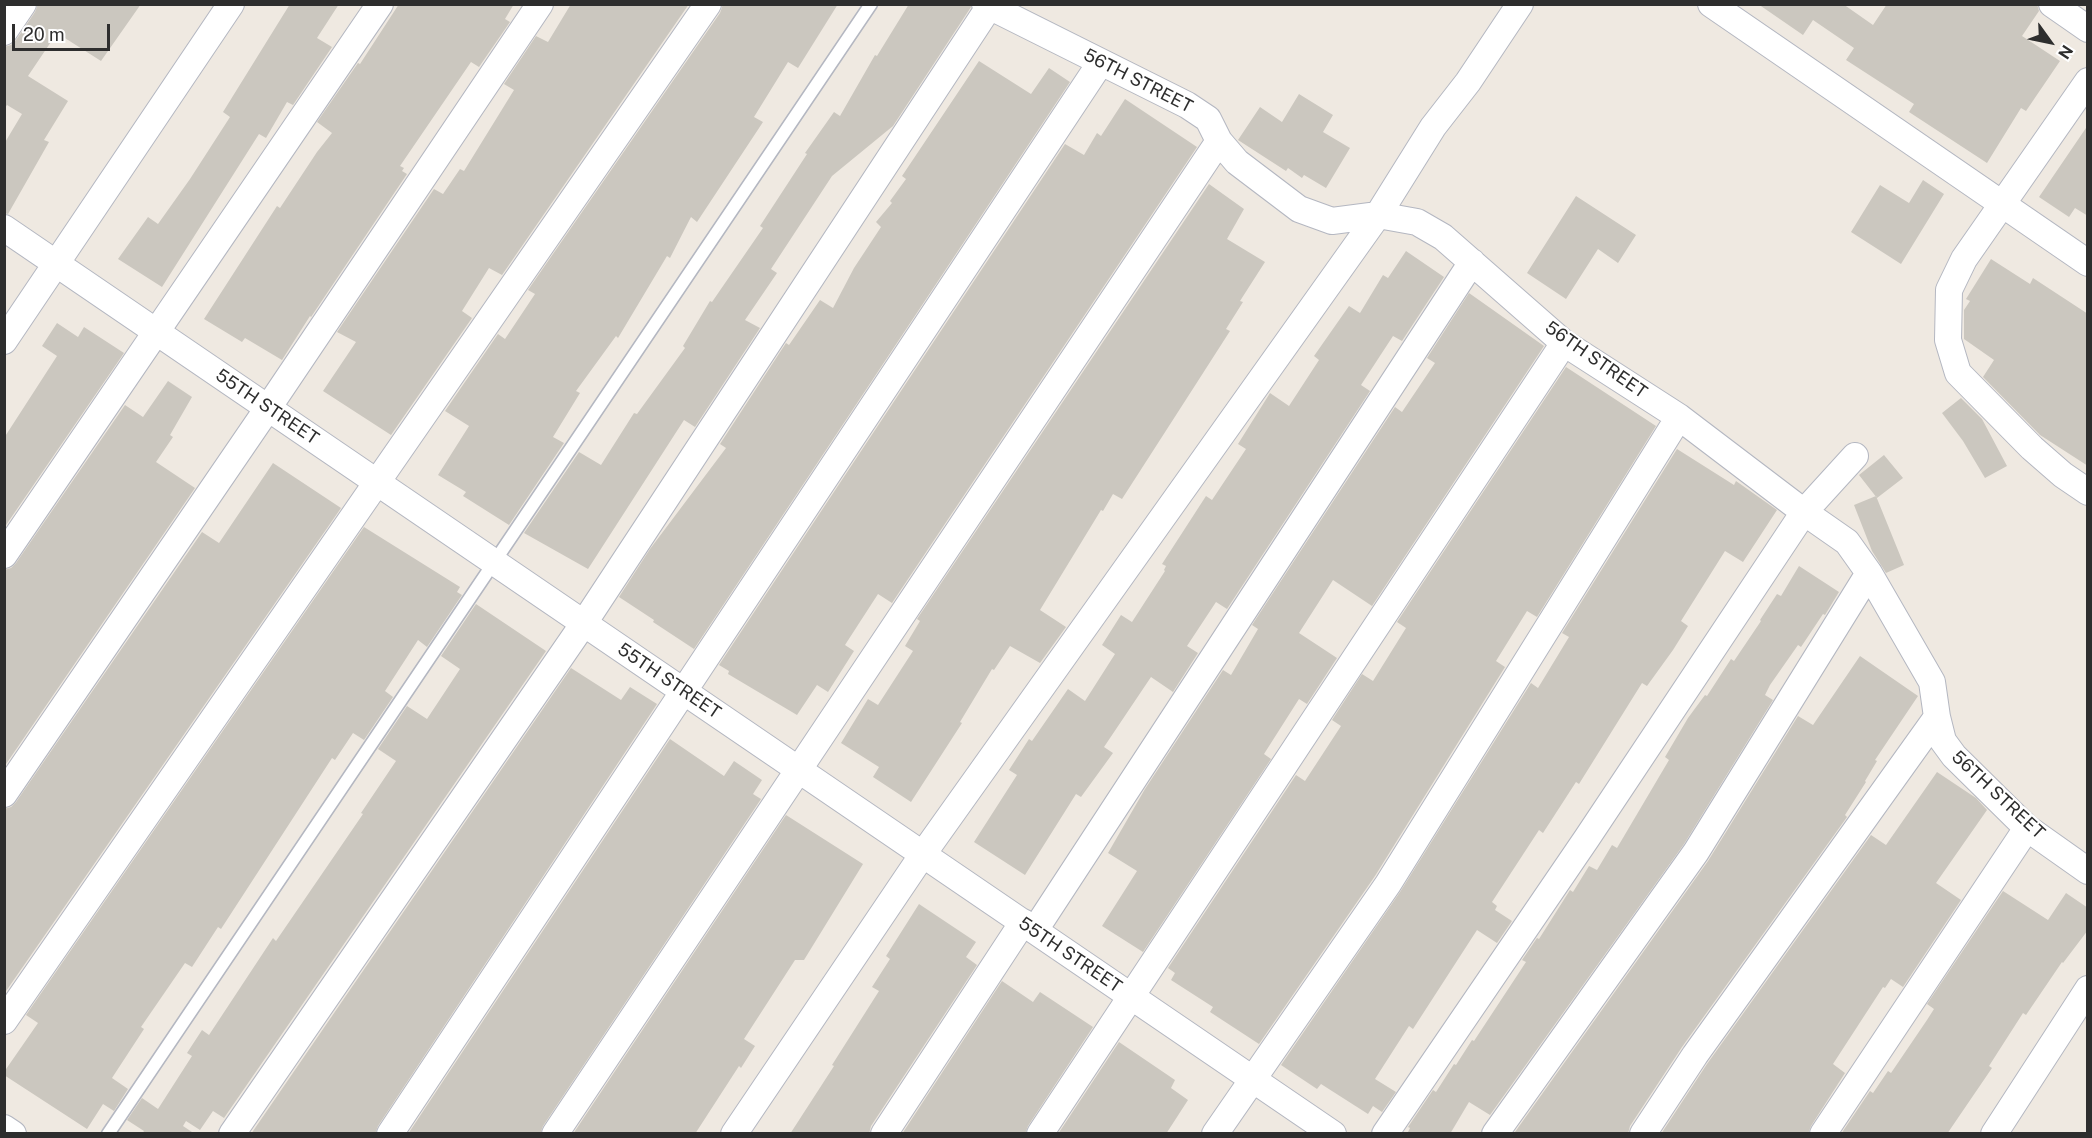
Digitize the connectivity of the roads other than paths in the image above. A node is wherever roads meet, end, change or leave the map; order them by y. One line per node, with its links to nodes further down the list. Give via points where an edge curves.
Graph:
1 (23, 4): 12 (street)
2 (231, 4): 21 (street)
3 (380, 4): 22 (street)
4 (540, 4): 25 (street)
5 (708, 4): 28 (street)
6 (871, 4): 32 (lane)
7 (1520, 4): 17 (street, via 1433,127)
8 (1711, 4): 16 (street)
9 (2052, 4): 11 (street)
10 (987, 6): 13 (street, 56TH STREET); 34 (street)
11 (2088, 29)
12 (4, 32)
13 (1101, 62): 15 (street, 56TH STREET, via 1208,119); 35 (street)
14 (2088, 81): 16 (street)
15 (1219, 141): 17 (street, 56TH STREET, via 1237,162 1299,209 1332,221); 37 (street)
16 (2002, 204): 20 (street); 29 (street, via 1948,290 1948,340 1958,374 2032,448)
17 (1378, 215): 19 (street, 56TH STREET, via 1417,222 1443,237); 40 (street)
18 (4, 228): 21 (street, 55TH STREET)
19 (1472, 262): 24 (street, 56TH STREET); 42 (street)
20 (2088, 263)
21 (57, 264): 22 (street, 55TH STREET); 23 (street)
22 (157, 332): 25 (street, 55TH STREET); 31 (street)
23 (4, 341)
24 (1564, 343): 26 (street, 56TH STREET); 44 (street)
25 (268, 408): 28 (street, 55TH STREET); 38 (street)
26 (1679, 417): 30 (street, 56TH STREET); 46 (street, via 1388,884)
27 (1855, 456): 30 (street)
28 (377, 482): 32 (street, 55TH STREET); 45 (street)
29 (2088, 492)
30 (1804, 512): 33 (street, 56TH STREET, via 1847,542); 58 (street)
31 (4, 555)
32 (495, 563): 34 (street, 55TH STREET); 49 (lane)
33 (1869, 573): 36 (street, 56TH STREET, via 1932,682); 59 (street, via 1696,852)
34 (584, 623): 35 (street, 55TH STREET); 50 (street)
35 (684, 691): 37 (street, 55TH STREET); 51 (street)
36 (1937, 717): 39 (street, 56TH STREET, via 1943,741 1953,756); 60 (street, via 1695,1055)
37 (799, 770): 40 (street, 55TH STREET); 52 (street)
38 (4, 794)
39 (2027, 828): 41 (street, 56TH STREET); 61 (street)
40 (923, 854): 42 (street, 55TH STREET); 53 (street)
41 (2088, 871)
42 (1035, 930): 44 (street, 55TH STREET); 54 (street, via 1023,922)
43 (2088, 989): 62 (street)
44 (1132, 997): 46 (street, 55TH STREET); 55 (street)
45 (4, 1021)
46 (1253, 1079): 56 (street); 57 (street, 55TH STREET)
47 (4, 1128): 48 (street)
48 (13, 1134)
49 (108, 1134)
50 (232, 1134)
51 (390, 1134)
52 (555, 1134)
53 (734, 1134)
54 (884, 1134)
55 (1040, 1134)
56 (1215, 1134)
57 (1333, 1134)
58 (1385, 1134)
59 (1495, 1134)
60 (1643, 1134)
61 (1823, 1134)
62 (1994, 1134)

